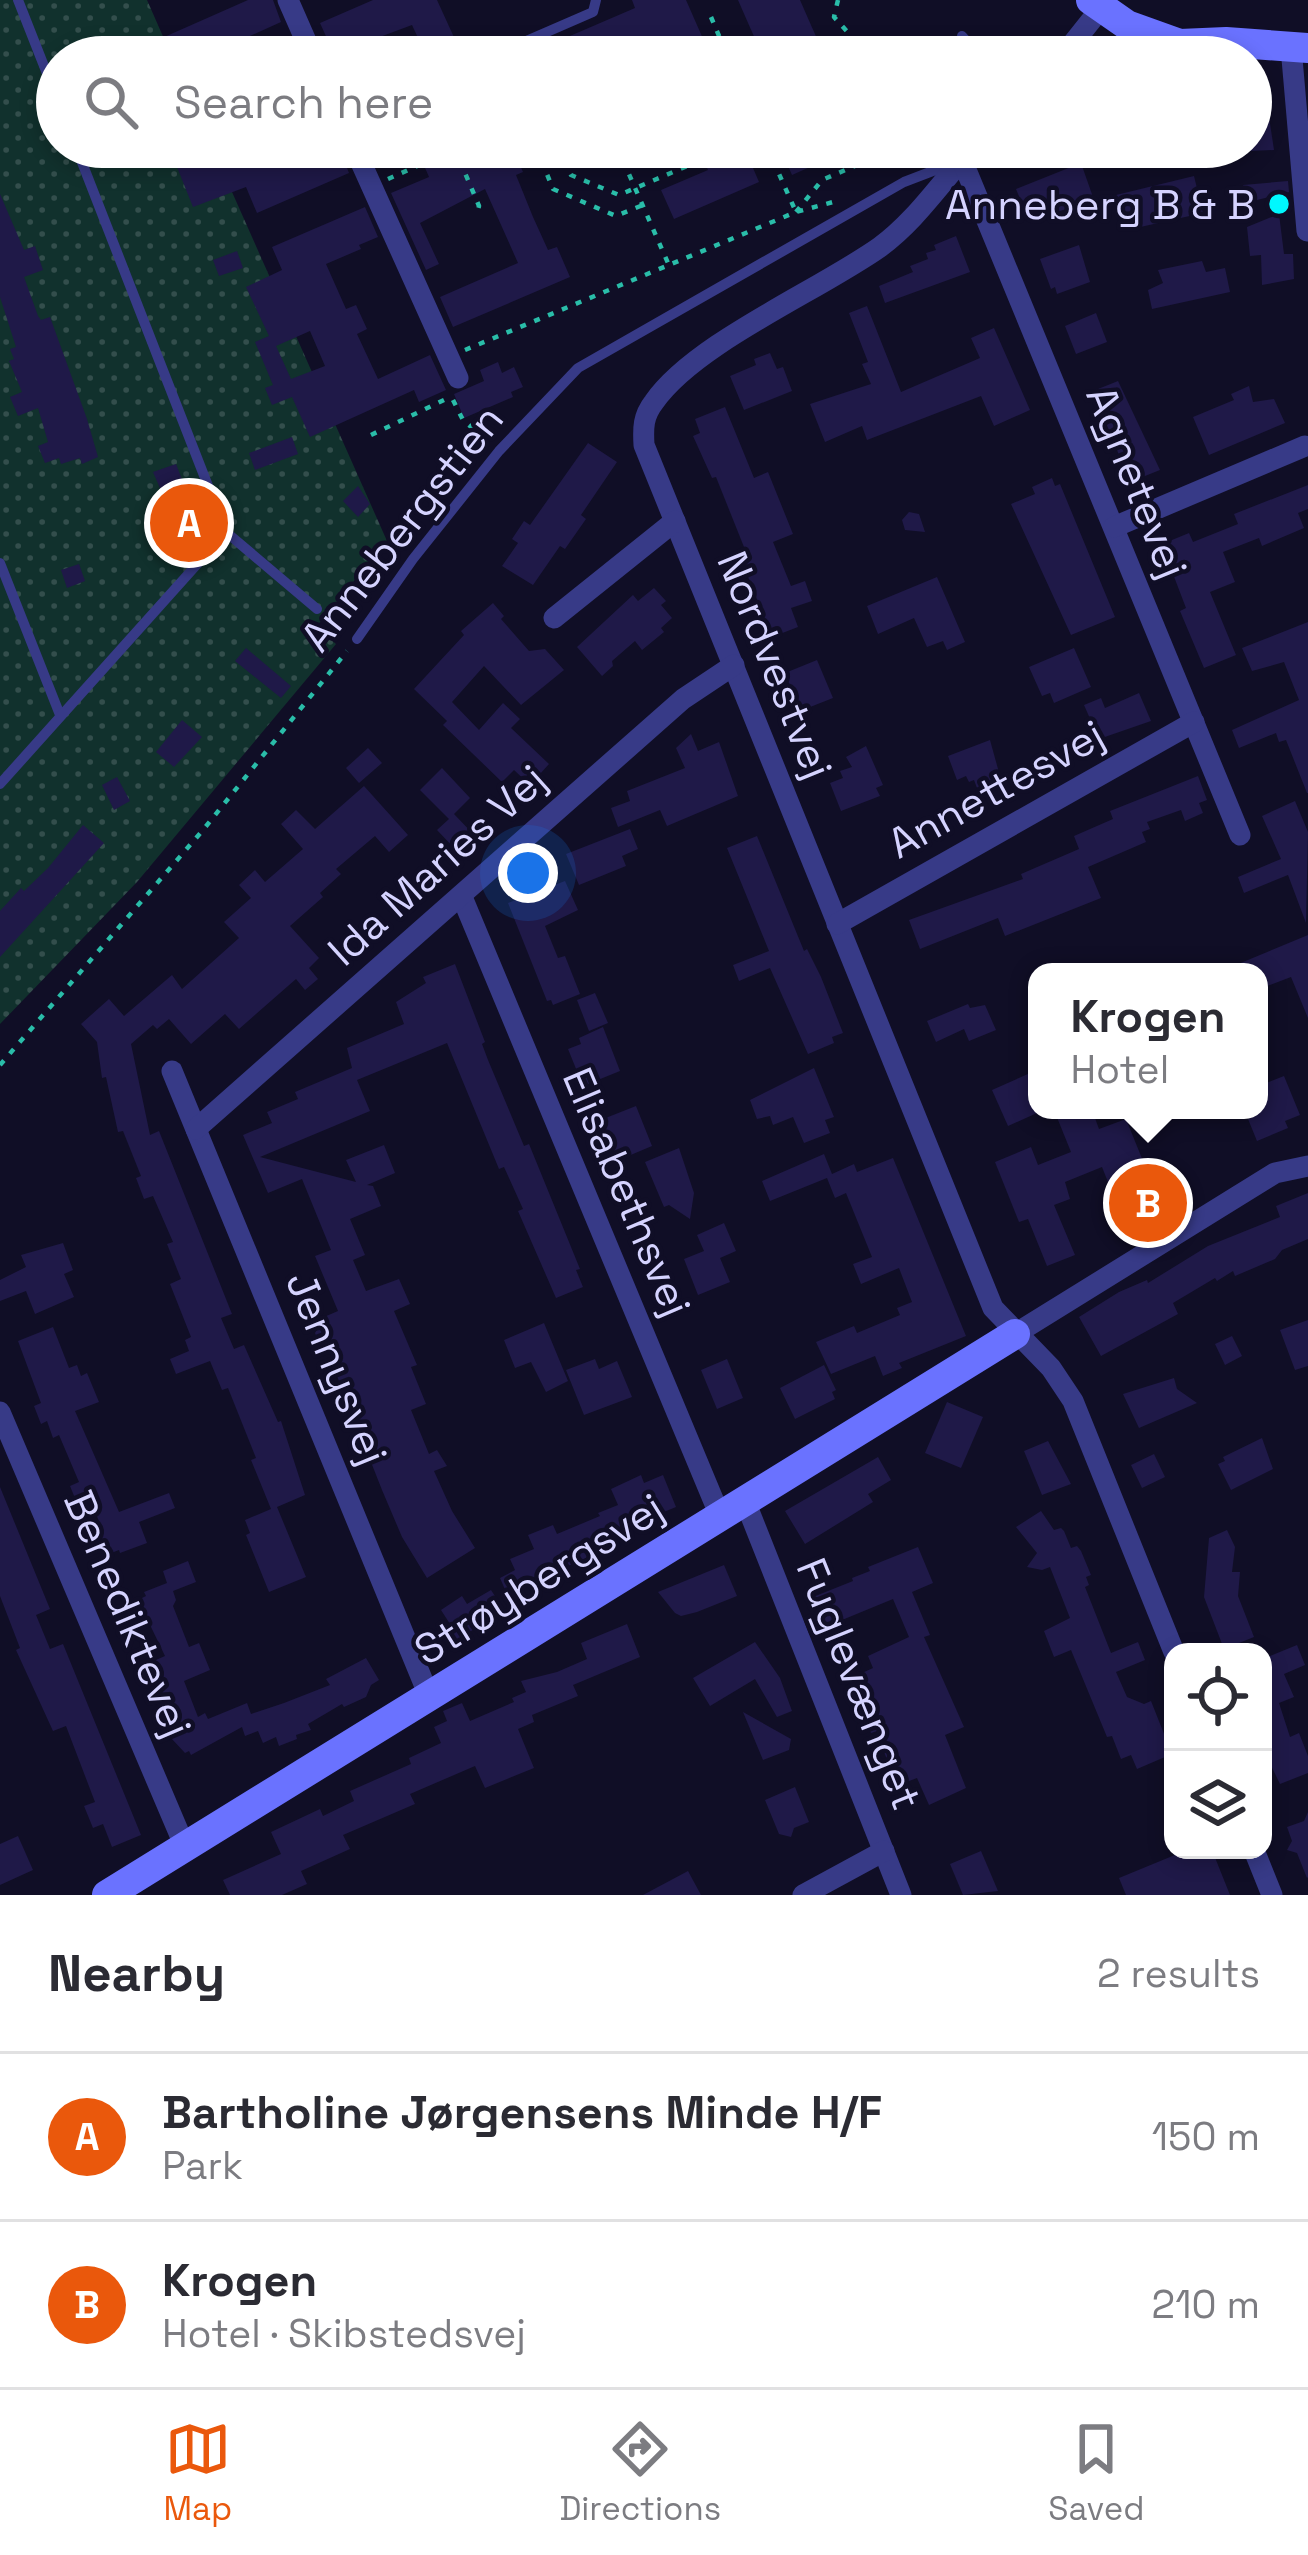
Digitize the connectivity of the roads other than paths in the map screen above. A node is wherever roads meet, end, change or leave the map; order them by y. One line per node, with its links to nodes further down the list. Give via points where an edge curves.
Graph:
1 (19, 0): 9 (lane)
2 (288, 0): 5 (street)
3 (596, 0): 6 (lane, via 593,11)
4 (1106, 3): 7 (street); 8 (street)
5 (304, 36)
6 (537, 36)
7 (1079, 36)
8 (1207, 36)
9 (36, 44)
10 (1300, 48): 16 (street)
11 (84, 168): 21 (lane)
12 (364, 168): 17 (street)
13 (936, 168): 25 (lane, Annebergstien, via 578,368 499,451)
14 (956, 168): 19 (street, Nordvestvej, via 878,248 699,359 655,400 643,422 644,445)
15 (973, 168): 20 (street, Agnetevej)
16 (1307, 231)
17 (453, 368)
18 (1305, 446): 20 (street)
19 (676, 521): 24 (street); 26 (street, Nordvestvej)
20 (1114, 526): 28 (street, Agnetevej)
21 (226, 532): 23 (lane); 27 (lane)
22 (0, 563): 27 (lane)
23 (316, 609)
24 (554, 618)
25 (357, 639)
26 (734, 665): 31 (street, Ida Maries Vej, via 683,699); 32 (street, Nordvestvej)
27 (60, 715): 29 (lane)
28 (1194, 722): 30 (street, Agnetevej); 32 (street, Annettesvej)
29 (0, 784)
30 (1240, 835)
31 (462, 897): 34 (street, Ida Maries Vej); 38 (street, Elisabethsvej)
32 (837, 924): 36 (street, Nordvestvej, via 994,1308)
33 (172, 1071): 34 (street, Jennysvej)
34 (196, 1129): 40 (street, Jennysvej)
35 (1308, 1166): 36 (street, via 1275,1173)
36 (1015, 1334): 38 (street, Strøybergsvej); 39 (street, Nordvestvej, via 1073,1401)
37 (0, 1412): 41 (street, Benediktevej)
38 (732, 1509): 40 (street, Strøybergsvej); 42 (street, Fuglevænget)
39 (1170, 1643)
40 (429, 1696): 41 (street, Strøybergsvej)
41 (185, 1846): 44 (street, Strøybergsvej)
42 (884, 1851): 45 (street); 46 (street, Fuglevænget)
43 (1258, 1859): 47 (street)
44 (107, 1895)
45 (803, 1895)
46 (902, 1895)
47 (1272, 1895)

